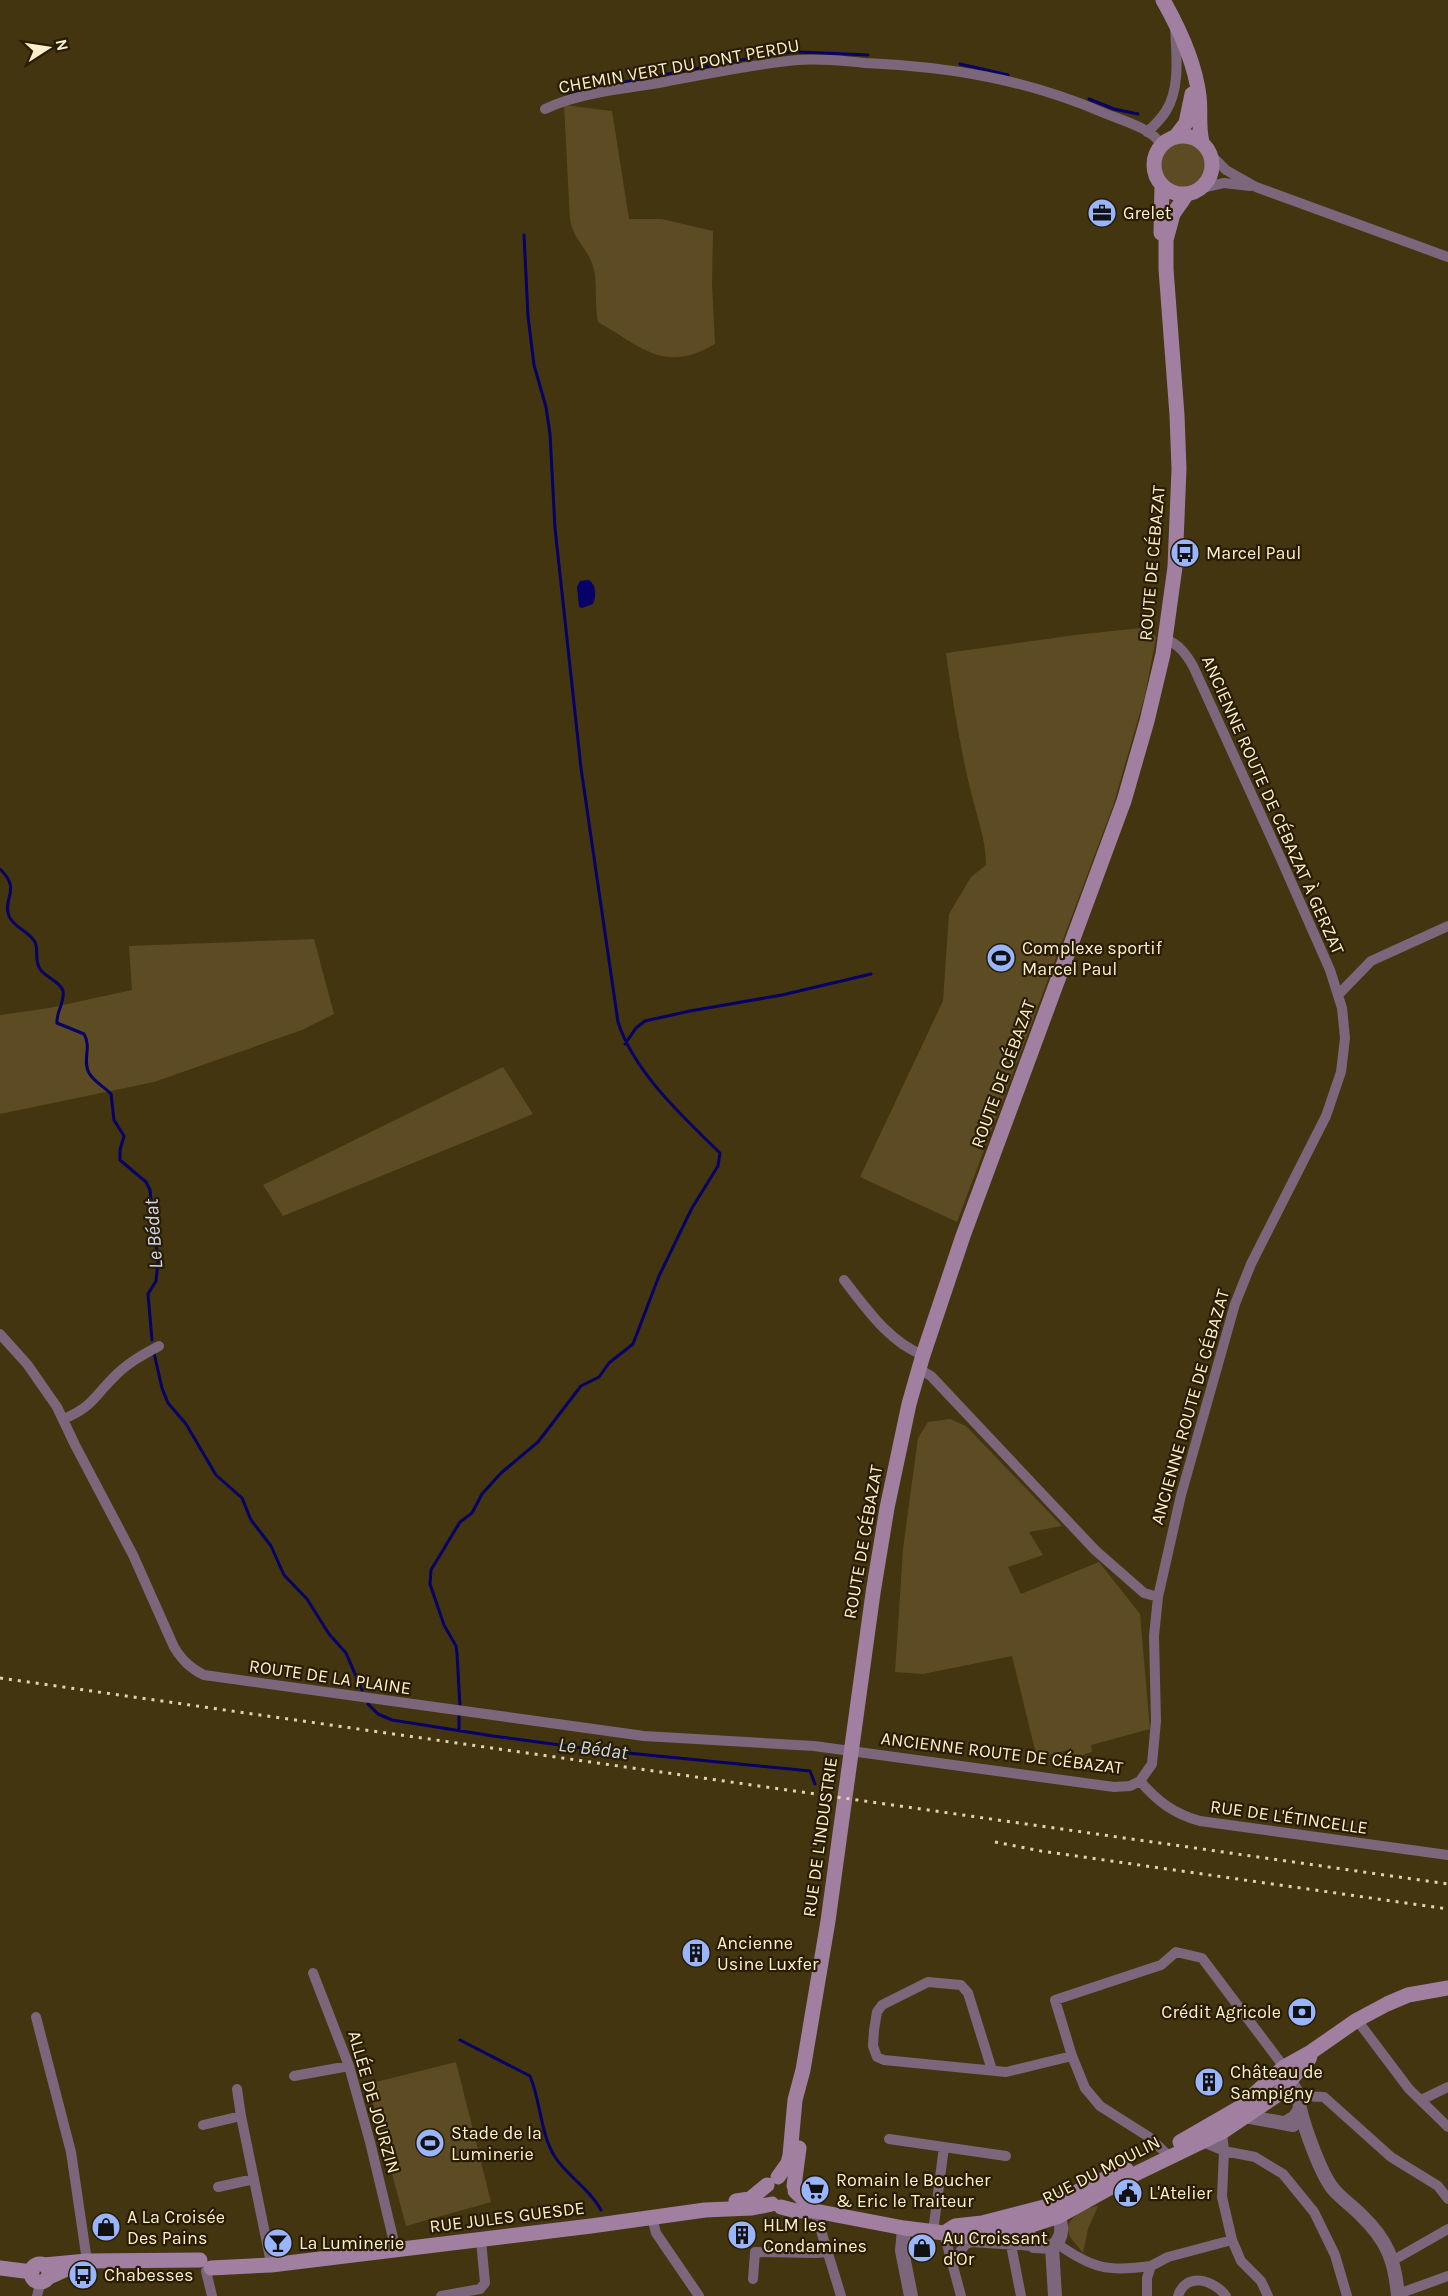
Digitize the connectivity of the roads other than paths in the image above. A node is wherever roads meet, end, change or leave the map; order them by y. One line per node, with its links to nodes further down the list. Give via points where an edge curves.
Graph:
1 (1163, 0): 2 (main road)
2 (1174, 20): 3 (main road); 5 (street, via 1174,90 1167,110)
3 (1191, 64): 6 (main road, via 1191,105 1186,123); 8 (main road)
4 (545, 109): 5 (street, CHEMIN VERT DU PONT PERDU, via 562,101 613,91 760,65 822,59 952,69 1015,81 1084,104)
5 (1147, 132): 7 (street, CHEMIN VERT DU PONT PERDU)
6 (1176, 136): 7 (main road); 8 (main road, via 1185,135)
7 (1161, 145): 9 (main road, via 1154,165)
8 (1206, 148): 10 (street, via 1226,170); 11 (main road, via 1211,173)
9 (1162, 185): 11 (main road, via 1169,191); 13 (main road, ROUTE DE CÉBAZAT, via 1161,241)
10 (1256, 188): 11 (street, via 1224,183); 12 (street)
11 (1194, 191): 13 (main road, ROUTE DE CÉBAZAT, via 1173,214 1166,240)
12 (1448, 257)
13 (1166, 269): 14 (main road, ROUTE DE CÉBAZAT, via 1179,469 1175,567)
14 (1166, 639): 16 (street, ANCIENNE ROUTE DE CÉBAZAT À GERZAT, via 1184,652 1193,666); 20 (main road, ROUTE DE CÉBAZAT, via 1124,801 963,1236)
15 (1448, 926): 16 (street, via 1371,960)
16 (1338, 995): 22 (street, ANCIENNE ROUTE DE CÉBAZAT, via 1345,1038 1339,1080 1326,1116 1251,1263 1235,1304 1180,1495)
17 (844, 1280): 20 (street, via 866,1308)
18 (0, 1334): 21 (street, ROUTE DE LA PLAINE, via 47,1390)
19 (159, 1346): 21 (street, via 119,1372 90,1405)
20 (921, 1362): 22 (street, via 1095,1550 1144,1593); 23 (main road, ROUTE DE CÉBAZAT, via 886,1508)
21 (64, 1419): 23 (street, ROUTE DE LA PLAINE, via 133,1555 174,1647 181,1659 204,1675 644,1736)
22 (1158, 1597): 24 (street, ANCIENNE ROUTE DE CÉBAZAT, via 1152,1764)
23 (851, 1750): 24 (street, ANCIENNE ROUTE DE CÉBAZAT, via 1114,1787); 33 (main road, RUE DE L'INDUSTRIE)
24 (1140, 1781): 25 (street, RUE DE L'ÉTINCELLE, via 1167,1808 1200,1821)
25 (1448, 1855)
26 (313, 1973): 32 (street, ALLÉE DE JOURZIN)
27 (1448, 1988): 29 (main road, via 1407,1995)
28 (36, 2017): 79 (street, via 71,2152)
29 (1357, 2020): 30 (main road); 41 (street)
30 (1311, 2052): 35 (main road); 37 (main road)
31 (1072, 2056): 34 (street, via 1006,2072); 35 (street, via 1055,2000 1161,1965 1176,1952 1202,1958); 54 (street, via 1084,2088 1100,2106 1136,2127)
32 (349, 2066): 36 (street); 73 (street, ALLÉE DE JOURZIN)
33 (803, 2070): 57 (main road, RUE DE L'INDUSTRIE, via 795,2100 789,2160); 59 (main road, RUE DE L'INDUSTRIE)
34 (992, 2070): 34 (street, via 877,2057 873,2046 877,2012 882,2005 928,1982 961,1985 968,1993)
35 (1278, 2072): 37 (street); 40 (main road)
36 (294, 2076)
37 (1290, 2081): 42 (street); 43 (main road)
38 (1448, 2087): 41 (street)
39 (237, 2089): 44 (street)
40 (1259, 2091): 43 (street); 45 (main road, via 1239,2108)
41 (1421, 2100): 48 (street)
42 (1300, 2103): 46 (street); 49 (street); 60 (street, via 1324,2097 1391,2157 1438,2186)
43 (1263, 2113): 45 (main road); 46 (street)
44 (241, 2116): 47 (street); 56 (street)
45 (1231, 2122): 51 (main road, RUE DU MOULIN); 53 (street); 54 (main road, RUE DU MOULIN)
46 (1287, 2122): 49 (street)
47 (202, 2125)
48 (1448, 2127)
49 (1307, 2134): 80 (street, via 1331,2186 1382,2238)
50 (889, 2139): 52 (street)
51 (1203, 2142): 53 (street); 54 (main road, RUE DU MOULIN)
52 (944, 2146): 55 (street); 69 (street)
53 (1224, 2151): 72 (street, via 1222,2197); 101 (street, via 1255,2157 1283,2174 1314,2212 1335,2255)
54 (1166, 2154): 62 (main road, RUE DU MOULIN); 64 (main road, RUE DU MOULIN)
55 (1006, 2156)
56 (254, 2179): 58 (street); 78 (street)
57 (772, 2181): 59 (main road, via 787,2179); 61 (main road, via 766,2196); 73 (main road, RUE JULES GUESDE, via 750,2199 740,2201)
58 (218, 2187)
59 (795, 2188): 61 (main road, via 793,2200); 63 (main road)
60 (1448, 2199)
61 (776, 2206): 63 (main road, RUE DU MOULIN); 65 (main road, RUE JULES GUESDE)
62 (1044, 2207): 64 (street); 66 (main road, RUE DU MOULIN)
63 (815, 2211): 67 (main road, RUE DU MOULIN); 77 (street)
64 (1059, 2216): 66 (main road, RUE DU MOULIN); 75 (street, via 1062,2227)
65 (652, 2217): 71 (main road, RUE JULES GUESDE); 91 (street, via 656,2234)
66 (1027, 2219): 69 (main road, RUE DU MOULIN, via 955,2226); 70 (main road, RUE DU MOULIN); 76 (street)
67 (904, 2228): 69 (main road, RUE DU MOULIN); 93 (street, via 902,2251)
68 (1448, 2229): 80 (street)
69 (938, 2232): 70 (main road, RUE DU MOULIN, via 955,2237); 81 (street)
70 (998, 2234): 74 (street)
71 (481, 2240): 82 (main road, RUE JULES GUESDE, via 271,2265); 90 (street, via 485,2283 480,2289)
72 (1232, 2240): 83 (street, via 1168,2257); 100 (street, via 1241,2260 1261,2281)
73 (394, 2242): 78 (main road, RUE JULES GUESDE)
74 (1011, 2245): 76 (street); 81 (street, via 970,2242); 95 (street)
75 (1054, 2245): 76 (street); 83 (street, via 1102,2268 1128,2270); 96 (street)
76 (1034, 2246)
77 (827, 2252): 87 (street, via 755,2252); 92 (street)
78 (270, 2258): 82 (main road, RUE JULES GUESDE)
79 (87, 2261): 82 (main road, RUE JULES GUESDE); 86 (main road, RUE JULES GUESDE)
80 (1392, 2261): 88 (street)
81 (952, 2262): 94 (street)
82 (206, 2266): 86 (main road, RUE JULES GUESDE, via 67,2269); 89 (street)
83 (1151, 2266): 97 (street)
84 (0, 2268): 86 (main road)
85 (1448, 2276): 88 (street)
86 (40, 2278)
87 (753, 2279)
88 (1398, 2295)
89 (212, 2296)
90 (441, 2296)
91 (699, 2296)
92 (841, 2296)
93 (911, 2296)
94 (962, 2296)
95 (1021, 2296)
96 (1055, 2296)
97 (1147, 2296)
98 (1179, 2296): 99 (street, via 1183,2286 1202,2280 1213,2283)
99 (1226, 2296)
100 (1268, 2296)
101 (1347, 2296)

